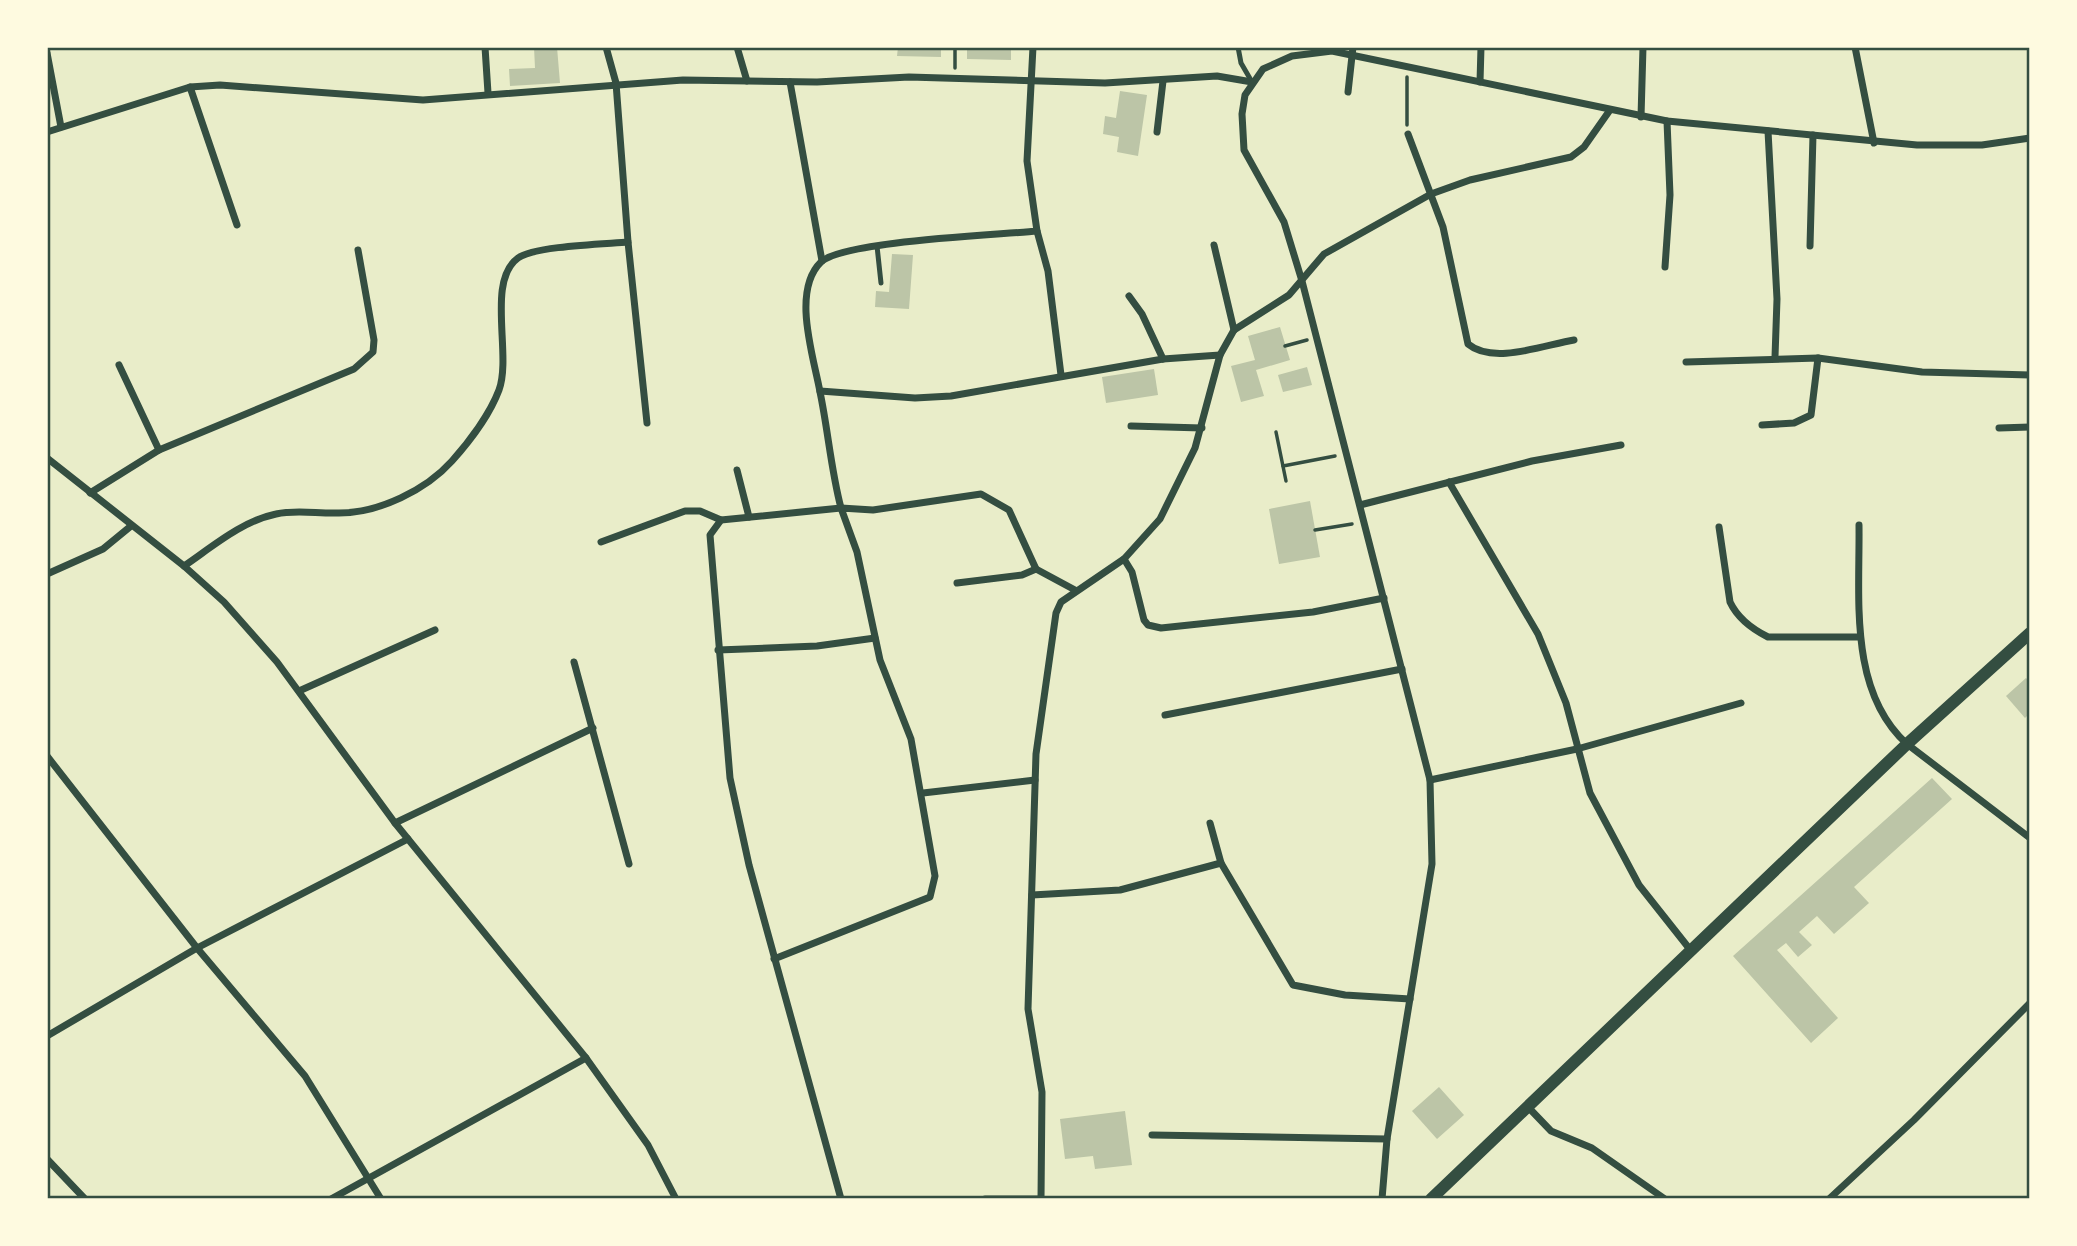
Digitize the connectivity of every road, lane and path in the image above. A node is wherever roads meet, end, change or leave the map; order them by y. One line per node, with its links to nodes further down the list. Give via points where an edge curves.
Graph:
1 (485, 47): 23 (street)
2 (606, 47): 20 (street)
3 (737, 47): 14 (street)
4 (955, 47): 13 (path)
5 (1033, 47): 17 (street)
6 (1238, 47): 18 (lane)
7 (1481, 47): 19 (street)
8 (1643, 47): 25 (street)
9 (1855, 47): 34 (street)
10 (1352, 50): 12 (street); 18 (street, via 1310,52 1275,61); 22 (street)
11 (47, 53): 27 (street)
12 (1408, 67): 19 (street); 31 (path)
13 (955, 77): 16 (street); 17 (street)
14 (747, 81): 16 (street); 20 (street)
15 (1163, 81): 17 (street); 18 (street, via 1217,76); 30 (street)
16 (790, 82): 43 (street)
17 (1029, 82): 37 (street, via 1027,162)
18 (1252, 82): 45 (street, via 1242,114 1244,150 1284,222)
19 (1480, 82): 24 (street)
20 (617, 83): 23 (street); 38 (street)
21 (190, 87): 23 (street, via 220,85 423,100); 27 (street); 36 (street)
22 (1348, 92)
23 (488, 93)
24 (1611, 110): 25 (street); 35 (street, via 1571,157)
25 (1641, 117): 26 (street)
26 (1668, 121): 28 (street); 44 (street, via 1671,195)
27 (61, 127): 29 (street)
28 (1768, 131): 32 (street); 53 (street, via 1777,299)
29 (47, 132)
30 (1157, 132)
31 (1408, 134): 35 (street)
32 (1813, 135): 34 (street); 41 (street)
33 (2030, 138): 34 (street, via 1982,145)
34 (1874, 143)
35 (1430, 194): 45 (street, via 1334,247); 50 (street, via 1451,254 1468,344 1477,352 1503,353)
36 (237, 225)
37 (1037, 231): 40 (street); 59 (street, via 1048,271)
38 (628, 242): 61 (street); 88 (street, via 534,251 519,257 506,271 500,389 436,477 391,502 363,511 292,511 250,522)
39 (1214, 245): 48 (street)
40 (877, 246): 43 (street); 46 (lane)
41 (1810, 246)
42 (358, 250): 69 (street, via 373,352 354,369)
43 (822, 261): 60 (street, via 812,274 807,308 811,357)
44 (1665, 267)
45 (1302, 281): 48 (street, via 1289,295); 49 (street)
46 (881, 284)
47 (1129, 296): 55 (street)
48 (1234, 330): 52 (street)
49 (1317, 337): 51 (path); 70 (street)
50 (1574, 340)
51 (1285, 346)
52 (1220, 355): 55 (street); 65 (street)
53 (1775, 357): 54 (street); 56 (street)
54 (1818, 358): 58 (street, via 1922,372); 62 (street, via 1811,415 1794,423)
55 (1163, 359): 59 (street)
56 (1686, 362)
57 (119, 365): 69 (street)
58 (2030, 374)
59 (1061, 375): 60 (street, via 951,396)
60 (820, 391): 78 (street)
61 (647, 423)
62 (1762, 425)
63 (1131, 426): 65 (street)
64 (2030, 427): 66 (street)
65 (1202, 428): 87 (street, via 1160,519)
66 (1998, 428)
67 (1276, 432): 72 (path)
68 (1620, 445): 75 (street)
69 (159, 450): 76 (street)
70 (1348, 454): 72 (path); 77 (street)
71 (47, 458): 76 (street)
72 (1283, 466): 74 (path)
73 (737, 470): 79 (street)
74 (1286, 481)
75 (1449, 482): 77 (street); 106 (street, via 1538,634 1566,703)
76 (90, 493): 83 (street)
77 (1360, 505): 81 (street)
78 (841, 508): 79 (street); 89 (street, via 873,510 981,494 1009,510); 97 (street, via 857,552)
79 (749, 517): 80 (street)
80 (721, 520): 86 (street, via 700,511 685,511); 98 (street, via 710,535)
81 (1365, 522): 85 (path); 93 (street)
82 (1859, 525): 96 (street)
83 (131, 526): 88 (street); 90 (street, via 103,549)
84 (1719, 527): 96 (street, via 1730,602 1754,630 1768,637)
85 (1315, 530)
86 (601, 542)
87 (1124, 559): 92 (street); 93 (street, via 1135,581 1143,620 1161,628 1312,612)
88 (184, 566): 101 (street, via 224,602)
89 (1036, 569): 91 (street); 92 (street)
90 (47, 575)
91 (957, 583)
92 (1075, 590): 108 (street, via 1056,613)
93 (1384, 598): 100 (street)
94 (435, 630): 101 (street)
95 (2030, 633): 105 (street)
96 (1860, 637): 105 (street, via 1877,707)
97 (875, 638): 98 (street, via 817,646); 110 (street, via 911,739)
98 (718, 650): 120 (street, via 730,778)
99 (574, 662): 104 (street)
100 (1402, 669): 103 (street); 109 (street)
101 (299, 691): 111 (street)
102 (1741, 703): 106 (street)
103 (1165, 715)
104 (593, 728): 111 (street); 116 (street)
105 (1907, 744): 113 (street); 119 (street)
106 (1577, 750): 109 (street); 119 (street, via 1590,793 1639,885)
107 (47, 756): 118 (street)
108 (1035, 780): 110 (street); 117 (street)
109 (1430, 780): 121 (street, via 1432,864)
110 (923, 793): 120 (street, via 935,876 930,897)
111 (395, 823): 114 (street)
112 (1210, 823): 115 (street)
113 (2030, 838)
114 (408, 839): 118 (street); 124 (street)
115 (1222, 863): 117 (street, via 1120,890); 121 (street, via 1293,985 1345,995)
116 (629, 864)
117 (1032, 895): 136 (street, via 1028,1009 1042,1092)
118 (197, 948): 123 (street); 129 (street, via 305,1076)
119 (1692, 952): 125 (street)
120 (774, 959): 134 (street)
121 (1410, 999): 127 (street)
122 (2030, 1003): 140 (street)
123 (47, 1036)
124 (586, 1058): 129 (street); 133 (street, via 648,1145)
125 (1528, 1107): 138 (street); 139 (street, via 1552,1131 1592,1149)
126 (1152, 1135): 127 (street)
127 (1387, 1139): 137 (street)
128 (47, 1159): 130 (street)
129 (370, 1178): 131 (street); 132 (street)
130 (85, 1199)
131 (331, 1199)
132 (381, 1199)
133 (676, 1199)
134 (841, 1199)
135 (985, 1199): 136 (street)
136 (1040, 1199)
137 (1382, 1199)
138 (1432, 1199)
139 (1665, 1199)
140 (1829, 1199)

